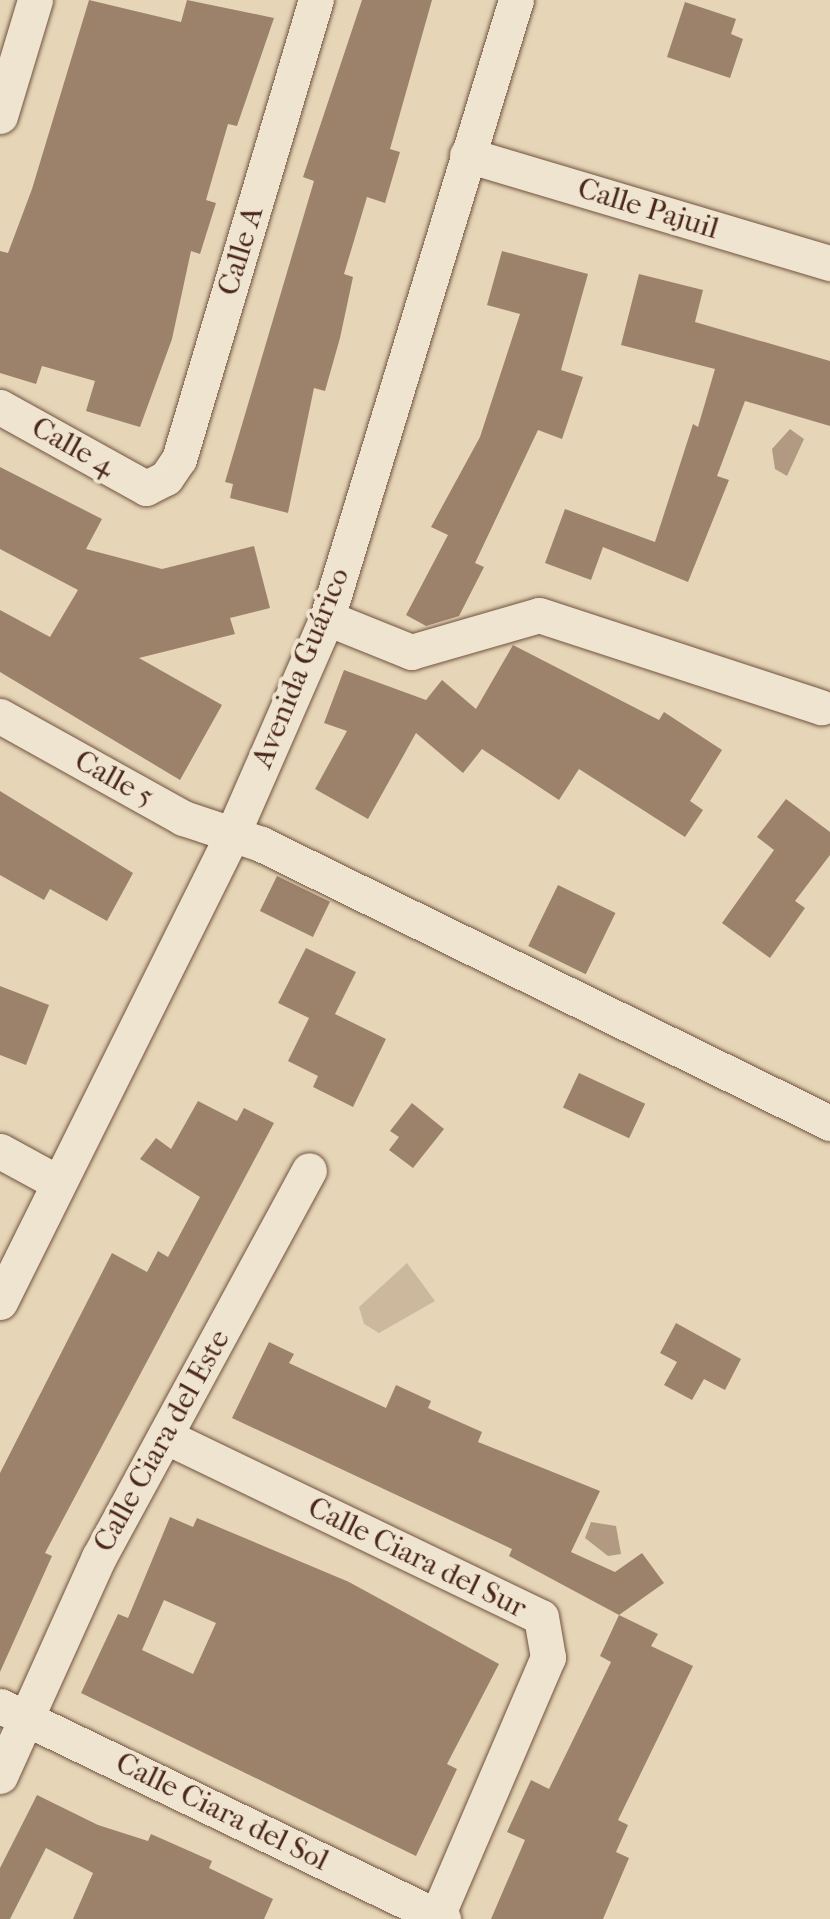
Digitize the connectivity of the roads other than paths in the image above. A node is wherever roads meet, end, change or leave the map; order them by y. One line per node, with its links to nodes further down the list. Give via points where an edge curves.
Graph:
1 (35, 0): 4 (street)
2 (316, 0): 8 (street, Calle A, via 179,459)
3 (516, 0): 5 (street, Avenida Guárico)
4 (0, 116)
5 (467, 154): 6 (street, Calle Pajuil); 9 (street, Avenida Guárico)
6 (830, 263)
7 (0, 407): 8 (street, Calle 4)
8 (146, 488)
9 (326, 618): 10 (street, via 412,652 539,614); 12 (street, Avenida Guárico)
10 (821, 707)
11 (0, 716): 12 (street, Calle 5, via 182,818)
12 (232, 835): 13 (street, Calle 5); 16 (street, Avenida Guárico)
13 (830, 1123)
14 (0, 1150): 16 (street)
15 (309, 1170): 18 (street, Calle Ciara del Este)
16 (57, 1182): 17 (street, Avenida Guárico)
17 (0, 1302)
18 (165, 1436): 19 (street, Calle Ciara del Este); 21 (street, Calle Ciara del Sur, via 542,1617 548,1657)
19 (13, 1712): 20 (street, Calle Ciara del Este); 21 (street, Calle Ciara del Sol)
20 (0, 1776)
21 (440, 1918)

